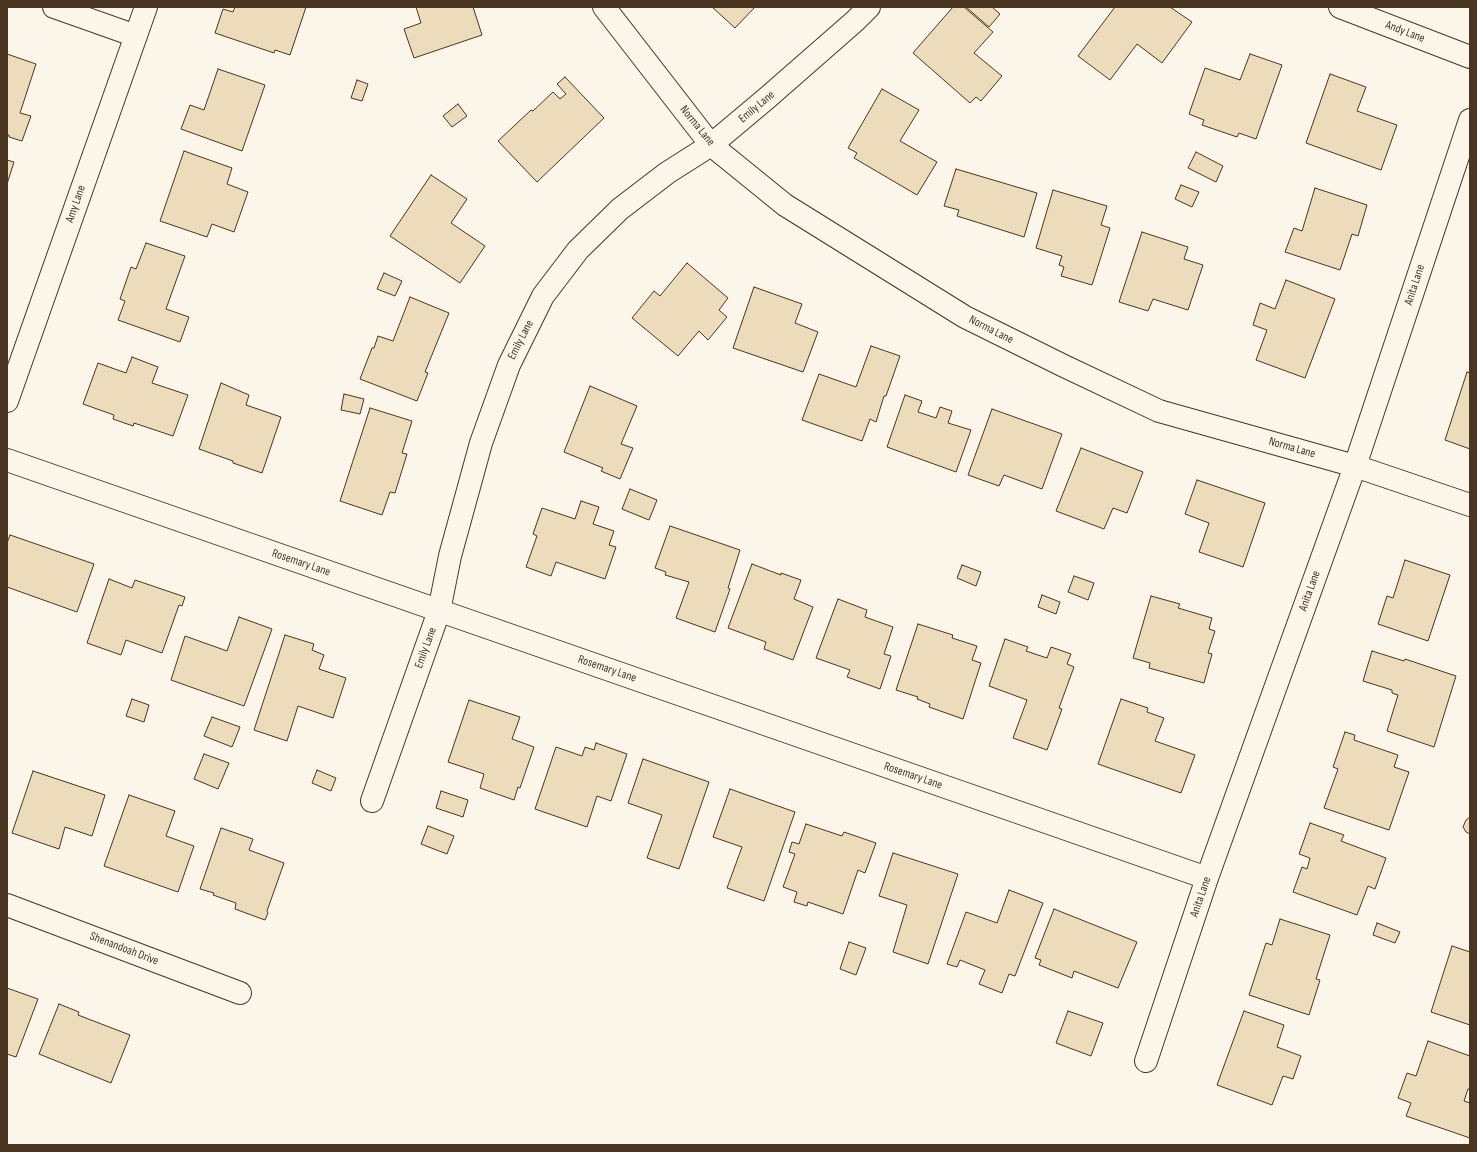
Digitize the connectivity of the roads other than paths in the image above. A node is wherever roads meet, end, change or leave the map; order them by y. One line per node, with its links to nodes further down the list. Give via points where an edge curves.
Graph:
1 (54, 7): 6 (street)
2 (146, 7): 6 (street, Amy Lane)
3 (604, 7): 9 (street, Norma Lane)
4 (869, 7): 9 (street, Emily Lane)
5 (1340, 7): 7 (street, Andy Lane)
6 (136, 36): 10 (street, Amy Lane)
7 (1470, 57)
8 (1470, 120): 12 (street, Anita Lane)
9 (711, 145): 12 (street, Norma Lane, via 785,204 965,317 1159,411); 14 (street, Emily Lane, via 667,173 620,209 578,250 543,296 509,365 481,443 450,556)
10 (7, 401)
11 (7, 460): 14 (street, Rosemary Lane)
12 (1355, 466): 13 (street, Norma Lane); 16 (street, Anita Lane)
13 (1470, 505)
14 (440, 612): 15 (street, Emily Lane); 16 (street, Rosemary Lane)
15 (372, 801)
16 (1207, 878): 19 (street, Anita Lane)
17 (7, 906): 18 (street, Shenandoah Drive)
18 (240, 993)
19 (1146, 1061)

